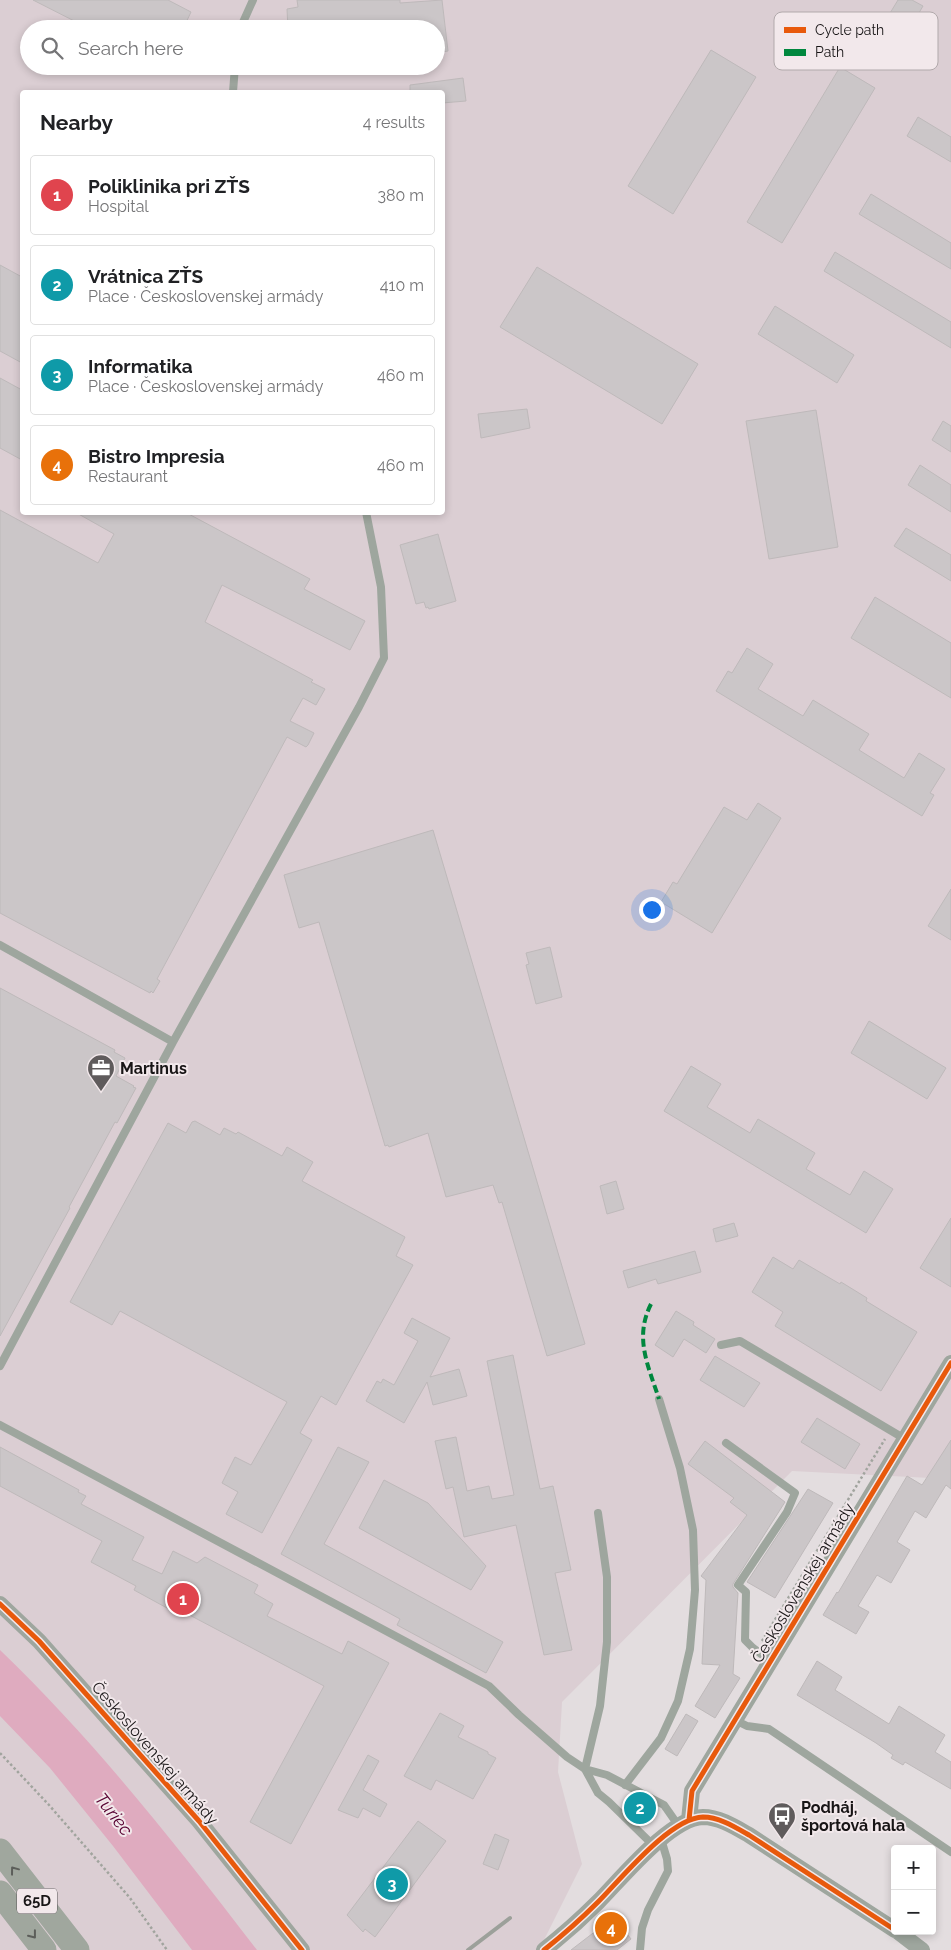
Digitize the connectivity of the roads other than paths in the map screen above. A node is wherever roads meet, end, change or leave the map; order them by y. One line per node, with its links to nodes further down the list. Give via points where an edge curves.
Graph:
1 (254, 0): 2 (lane)
2 (244, 20)
3 (234, 75): 4 (lane)
4 (233, 90)
5 (367, 515): 7 (lane, via 381,587 384,658)
6 (0, 944): 7 (lane)
7 (173, 1042): 10 (lane)
8 (721, 1345): 13 (lane, via 740,1341)
9 (951, 1363): 13 (street, Československej armády)
10 (0, 1366)
11 (659, 1399): 20 (lane, via 680,1468 693,1530 694,1590 690,1639 678,1701 661,1738)
12 (0, 1425): 19 (lane, via 489,1686 567,1758)
13 (905, 1439): 17 (street, Československej armády)
14 (726, 1443): 17 (lane, via 795,1493 787,1512 738,1585 746,1592 746,1640)
15 (598, 1513): 19 (lane, via 607,1577 608,1642 600,1706)
16 (0, 1604): 30 (street, Československej armády, via 39,1641 199,1821)
17 (771, 1661): 18 (street, Československej armády)
18 (735, 1720): 21 (street, Československej armády, via 692,1791); 24 (lane, via 747,1726 769,1728)
19 (585, 1769): 20 (lane, via 607,1775); 22 (lane, via 598,1793)
20 (625, 1785): 21 (lane, via 664,1805)
21 (684, 1823): 22 (street); 26 (street, via 702,1817 734,1827)
22 (657, 1843): 31 (street); 32 (lane, via 667,1858 668,1872 648,1910)
23 (0, 1850): 29 (main road, 65D, one-way to 23)
24 (951, 1852)
25 (0, 1893): 28 (main road, 65D, one-way to 28)
26 (891, 1928)
27 (901, 1935): 33 (street)
28 (44, 1950)
29 (77, 1950)
30 (302, 1950)
31 (544, 1950)
32 (640, 1950)
33 (922, 1950)

